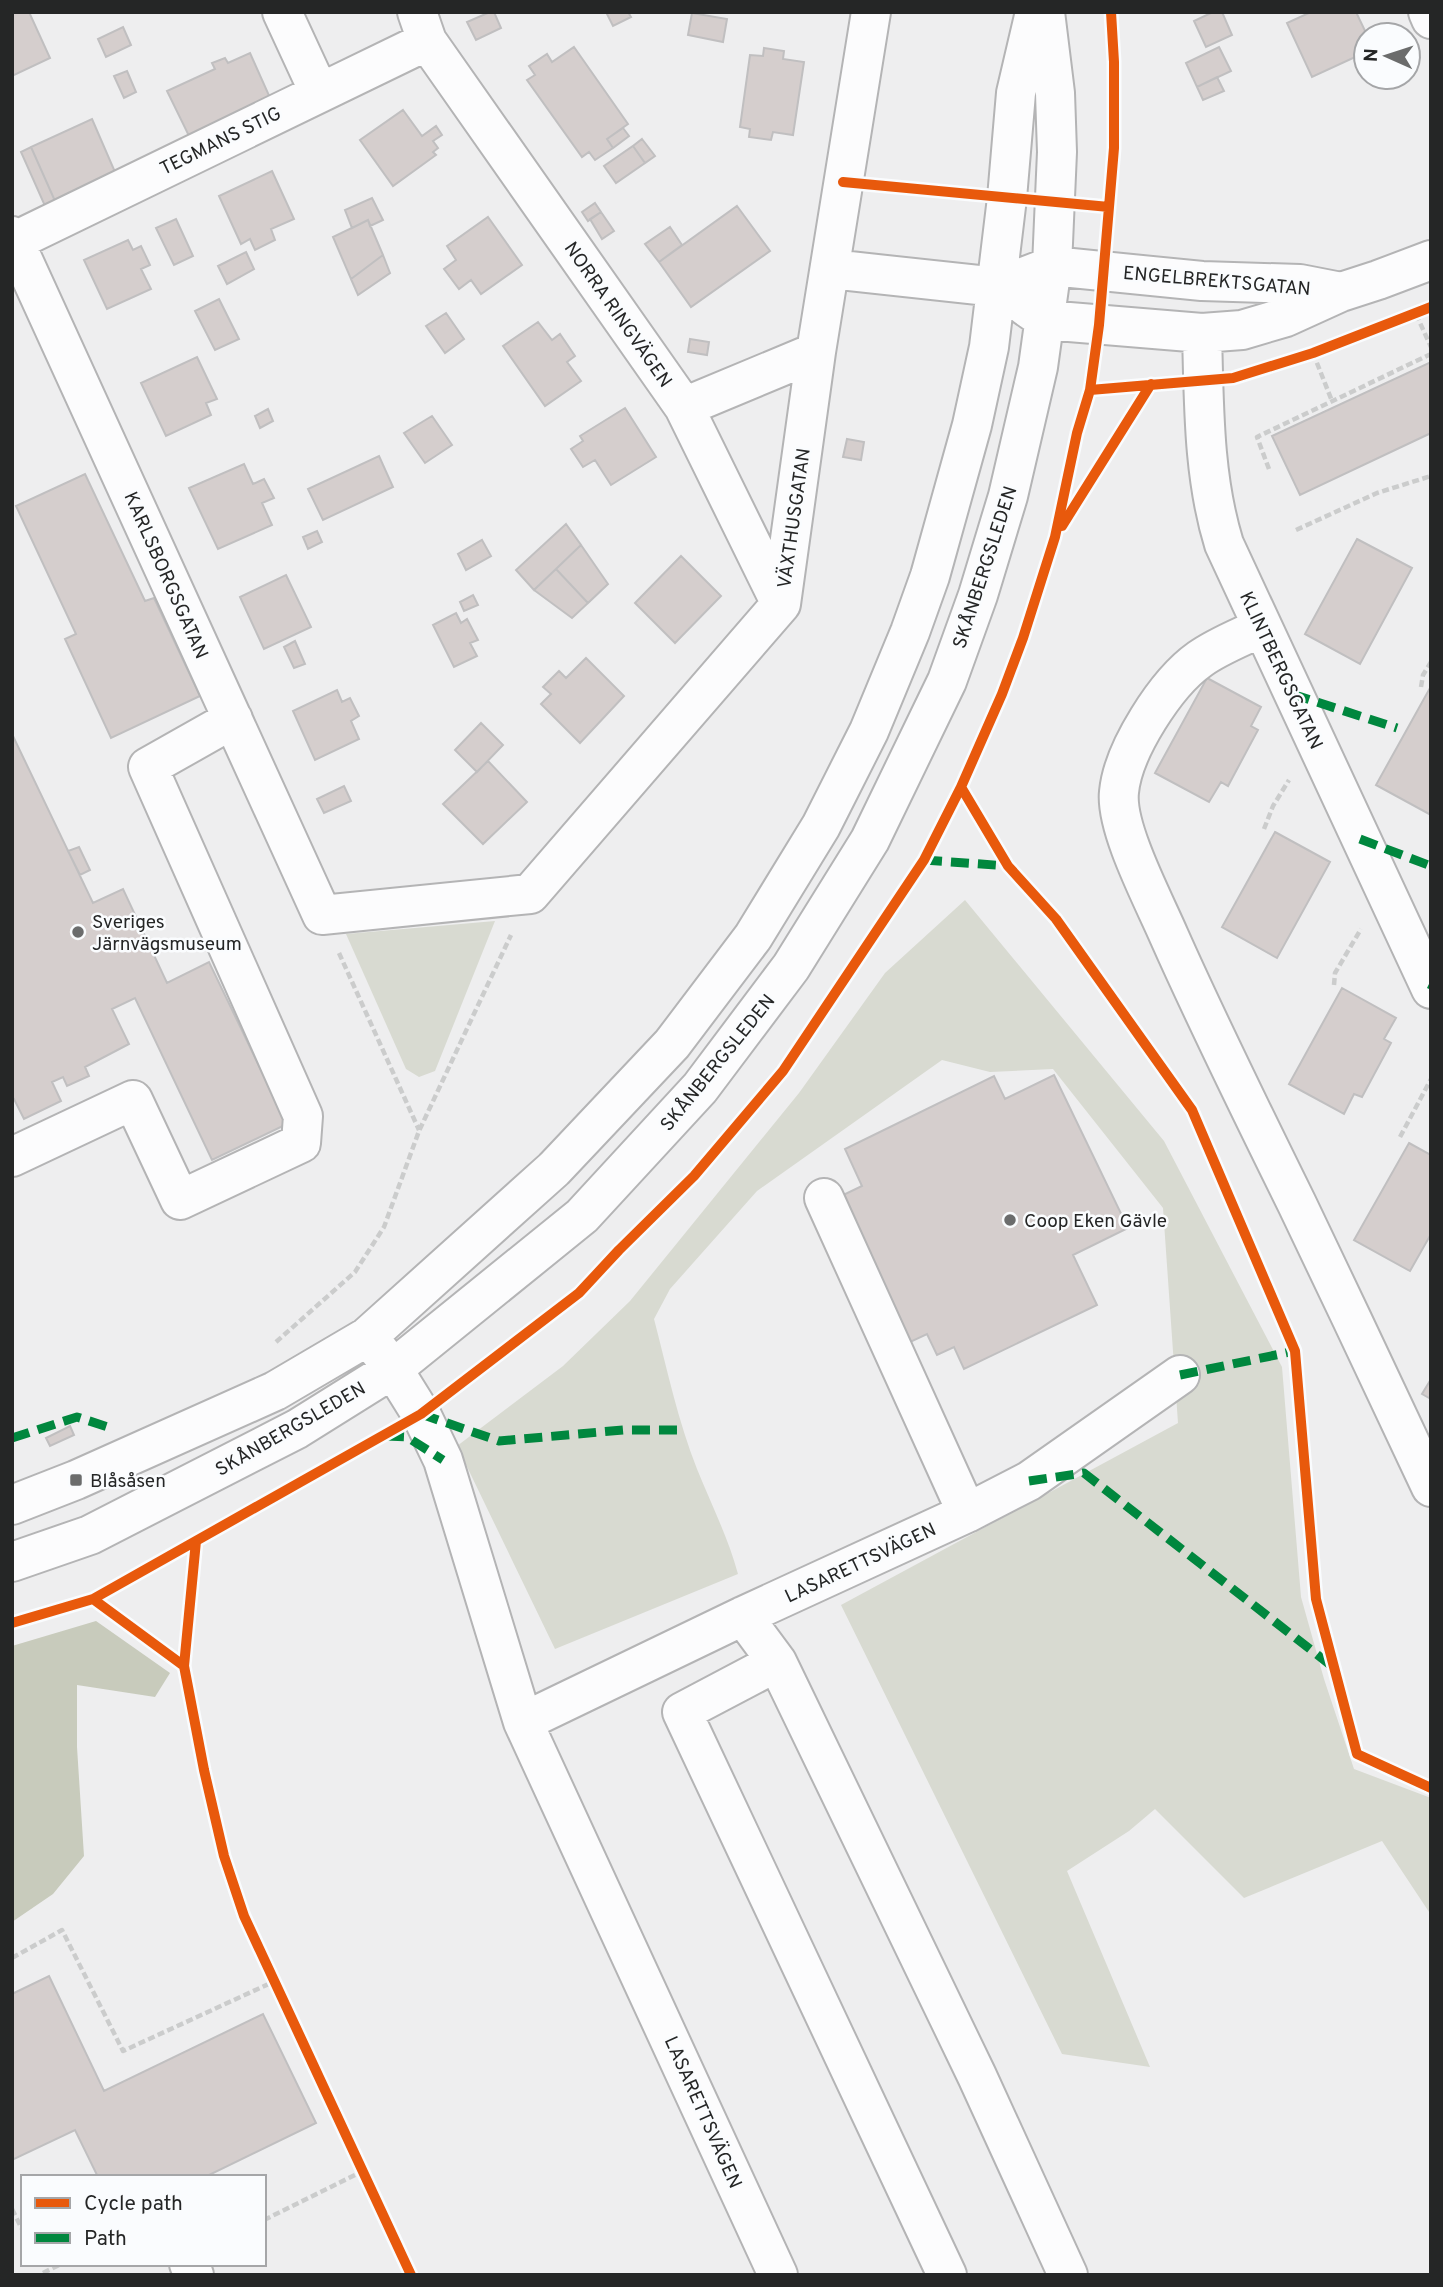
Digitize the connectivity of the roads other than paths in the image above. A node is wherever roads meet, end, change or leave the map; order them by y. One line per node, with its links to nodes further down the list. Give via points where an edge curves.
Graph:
1 (282, 12): 8 (street)
2 (872, 12): 12 (street, VÄXTHUSGATAN)
3 (1035, 12): 13 (street, SKÅNBERGSLEDEN, via 1016,93)
4 (1045, 12): 11 (street, SKÅNBERGSLEDEN, via 1057,152)
5 (1428, 12): 6 (street)
6 (1431, 19)
7 (422, 27): 8 (street, TEGMANS STIG); 18 (street, NORRA RINGVÄGEN)
8 (319, 92): 9 (street, TEGMANS STIG)
9 (13, 238): 21 (street, KARLSBORGSGATAN)
10 (1431, 260): 14 (street, ENGELBREKTSGATAN)
11 (1052, 266): 13 (street, ENGELBREKTSGATAN); 14 (street, ENGELBREKTSGATAN, via 1202,281 1300,284); 15 (street, SKÅNBERGSLEDEN)
12 (831, 269): 13 (street); 17 (street, VÄXTHUSGATAN)
13 (997, 286): 15 (street); 26 (street, SKÅNBERGSLEDEN, via 972,425 930,576 869,731 821,826 753,937 672,1044 554,1169)
14 (1341, 292): 16 (street, ENGELBREKTSGATAN, via 1286,317 1242,330)
15 (1045, 320): 16 (street, ENGELBREKTSGATAN); 27 (street, SKÅNBERGSLEDEN, via 1008,496 947,681 870,839 791,967 700,1088 582,1216)
16 (1202, 334): 20 (street, KLINTBERGSGATAN, via 1206,440 1216,515 1224,544)
17 (816, 352): 18 (street); 19 (street, VÄXTHUSGATAN)
18 (684, 407): 19 (street, NORRA RINGVÄGEN)
19 (781, 604): 22 (street, VÄXTHUSGATAN, via 530,894)
20 (1262, 627): 23 (street, KLINTBERGSGATAN); 29 (street, via 1200,659 1174,683 1138,736 1119,791 1119,814 1186,975)
21 (233, 719): 22 (street, KARLSBORGSGATAN); 24 (street, via 148,767 303,1116 301,1143 180,1200 133,1100)
22 (322, 915)
23 (1431, 989)
24 (12, 1157)
25 (824, 1198): 31 (street)
26 (368, 1337): 27 (street, LASARETTSVÄGEN); 30 (street, SKÅNBERGSLEDEN, via 275,1391)
27 (393, 1369): 32 (street, SKÅNBERGSLEDEN, via 297,1429 90,1535); 35 (street, LASARETTSVÄGEN, via 443,1460)
28 (1180, 1375): 31 (street, LASARETTSVÄGEN, via 1029,1481)
29 (1431, 1487)
30 (12, 1505)
31 (967, 1513): 33 (street, LASARETTSVÄGEN)
32 (12, 1562)
33 (743, 1616): 34 (street); 35 (street, LASARETTSVÄGEN)
34 (777, 1662): 37 (street, via 682,1712); 38 (street)
35 (523, 1722): 36 (street, LASARETTSVÄGEN)
36 (778, 2275)
37 (947, 2275)
38 (1068, 2275)

